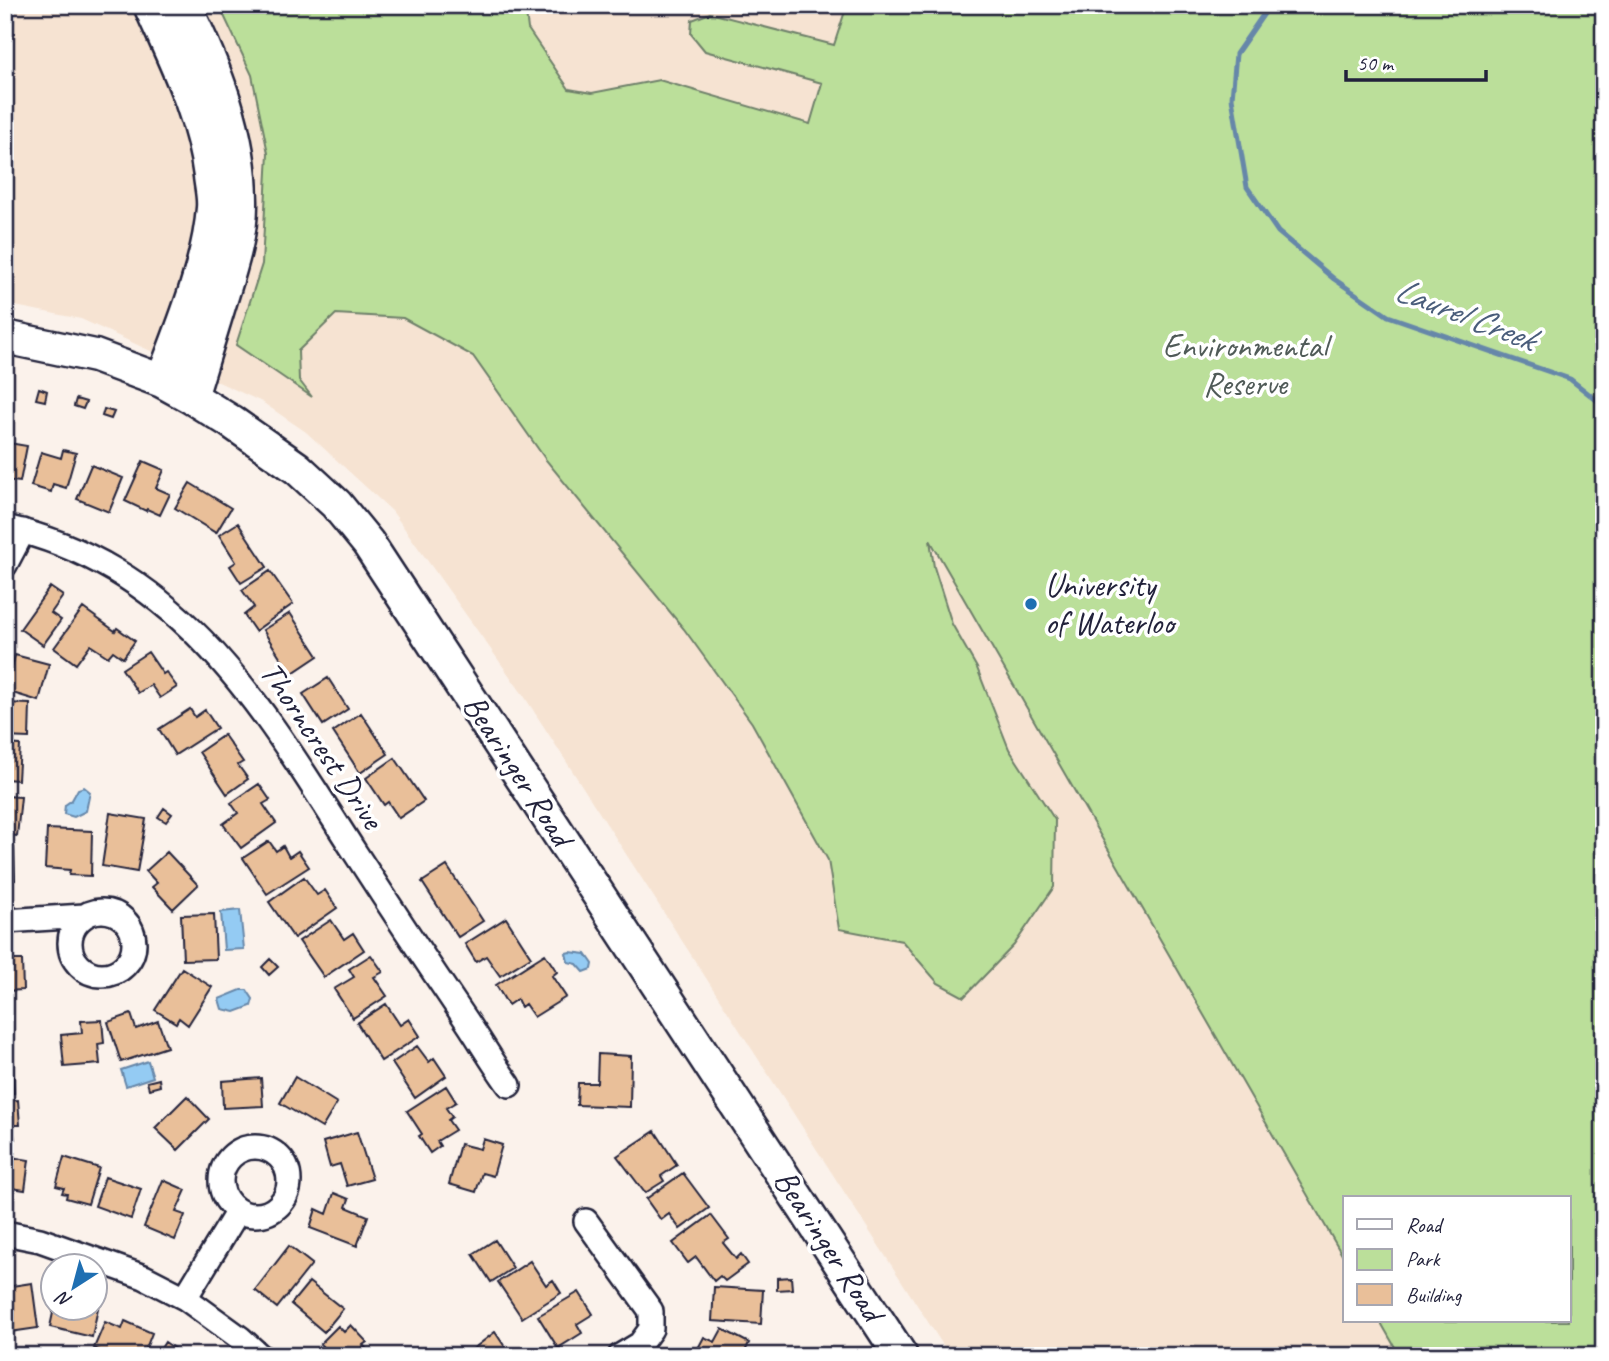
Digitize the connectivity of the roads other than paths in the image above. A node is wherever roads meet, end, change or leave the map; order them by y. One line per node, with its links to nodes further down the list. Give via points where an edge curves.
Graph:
1 (150, 5): 4 (street, via 197,112 214,205 208,245)
2 (184, 5): 5 (street, via 226,103 241,205 236,250)
3 (5, 337): 4 (street, Bearinger Road, via 95,356)
4 (162, 381): 5 (street, Bearinger Road)
5 (191, 397): 17 (street, Bearinger Road, via 297,468 336,504 368,543)
6 (14, 529): 7 (street); 10 (street, Thorncrest Drive, via 104,563 199,635 251,695)
7 (5, 565)
8 (84, 916): 9 (street)
9 (5, 920)
10 (509, 1085)
11 (238, 1211): 14 (street)
12 (586, 1221): 16 (street, via 651,1311 651,1329 640,1344)
13 (5, 1233): 14 (street, via 40,1240 144,1277)
14 (185, 1298): 15 (street)
15 (260, 1356)
16 (620, 1356)
17 (901, 1356)

